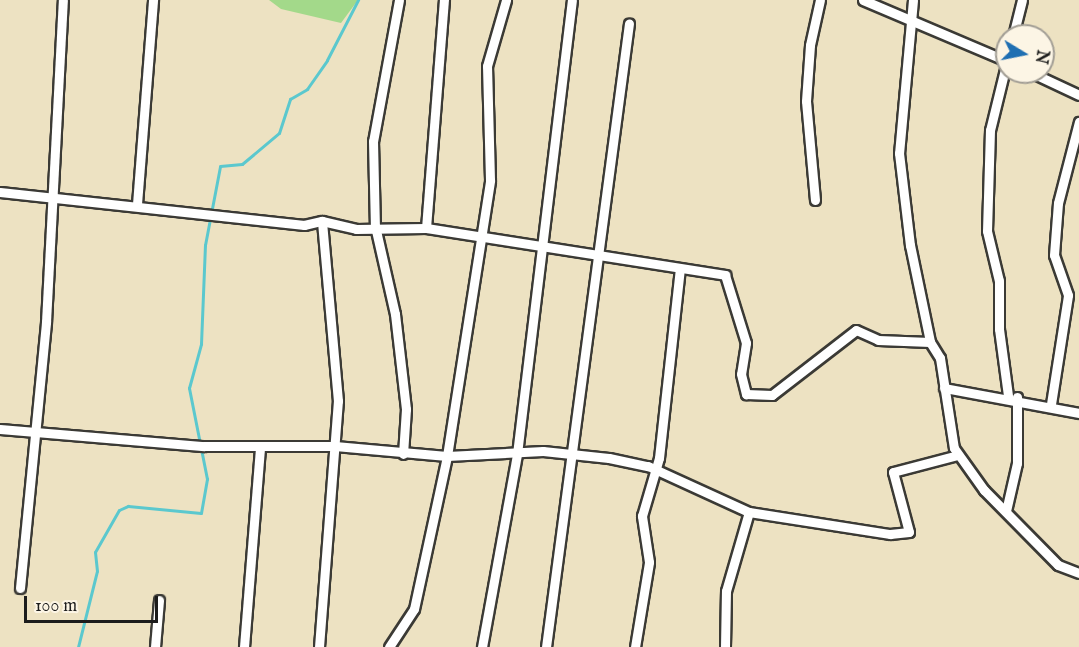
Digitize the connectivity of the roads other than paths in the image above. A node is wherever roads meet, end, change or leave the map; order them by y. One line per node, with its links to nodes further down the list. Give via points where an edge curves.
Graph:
1 (63, 0): 20 (street)
2 (153, 0): 22 (street)
3 (399, 0): 24 (street, via 373,120)
4 (444, 0): 25 (street)
5 (506, 0): 26 (street, via 487,66 489,180)
6 (572, 0): 27 (street)
7 (820, 0): 21 (street, via 810,45 806,101)
8 (862, 0): 11 (street)
9 (913, 0): 11 (street)
10 (1022, 0): 13 (street)
11 (910, 16): 14 (street); 30 (street, via 899,153 910,245)
12 (629, 23): 28 (street)
13 (1016, 24)
14 (995, 55)
15 (1001, 84): 32 (street, via 990,130 987,231 999,281 999,329)
16 (1055, 84): 17 (street)
17 (1079, 95)
18 (1079, 122): 33 (street, via 1058,203 1054,255 1068,295)
19 (0, 192): 20 (street)
20 (50, 196): 22 (street); 36 (street, via 46,322)
21 (815, 200)
22 (137, 204): 23 (street, via 304,225)
23 (322, 221): 24 (street); 37 (street, via 337,366)
24 (375, 226): 25 (street); 39 (street, via 395,314 406,410)
25 (426, 228): 26 (street)
26 (480, 239): 27 (street); 42 (street)
27 (541, 246): 28 (street); 40 (street)
28 (601, 257): 29 (street); 43 (street)
29 (680, 269): 30 (street, via 728,278 746,343 741,374 746,394 772,395 856,330 878,340); 44 (street, via 659,458)
30 (930, 342): 31 (street, via 940,358)
31 (944, 388): 32 (street); 41 (street)
32 (1012, 397): 33 (street); 45 (street, via 1017,463)
33 (1051, 405): 34 (street)
34 (1079, 413)
35 (0, 429): 36 (street)
36 (34, 429): 38 (street); 48 (street)
37 (335, 446): 38 (street); 39 (street); 52 (street)
38 (260, 448): 51 (street)
39 (403, 454): 42 (street)
40 (517, 454): 42 (street); 43 (street); 54 (street)
41 (958, 455): 45 (street); 46 (street, via 893,472 909,532 890,534)
42 (447, 456): 53 (street, via 414,609)
43 (569, 456): 44 (street); 55 (street)
44 (652, 468): 46 (street); 56 (street, via 642,516 649,562)
45 (1006, 511): 47 (street, via 1058,565)
46 (748, 512): 57 (street, via 726,591)
47 (1079, 573)
48 (20, 588)
49 (159, 600): 50 (street)
50 (155, 647)
51 (244, 647)
52 (319, 647)
53 (389, 647)
54 (483, 647)
55 (546, 647)
56 (635, 647)
57 (725, 647)

